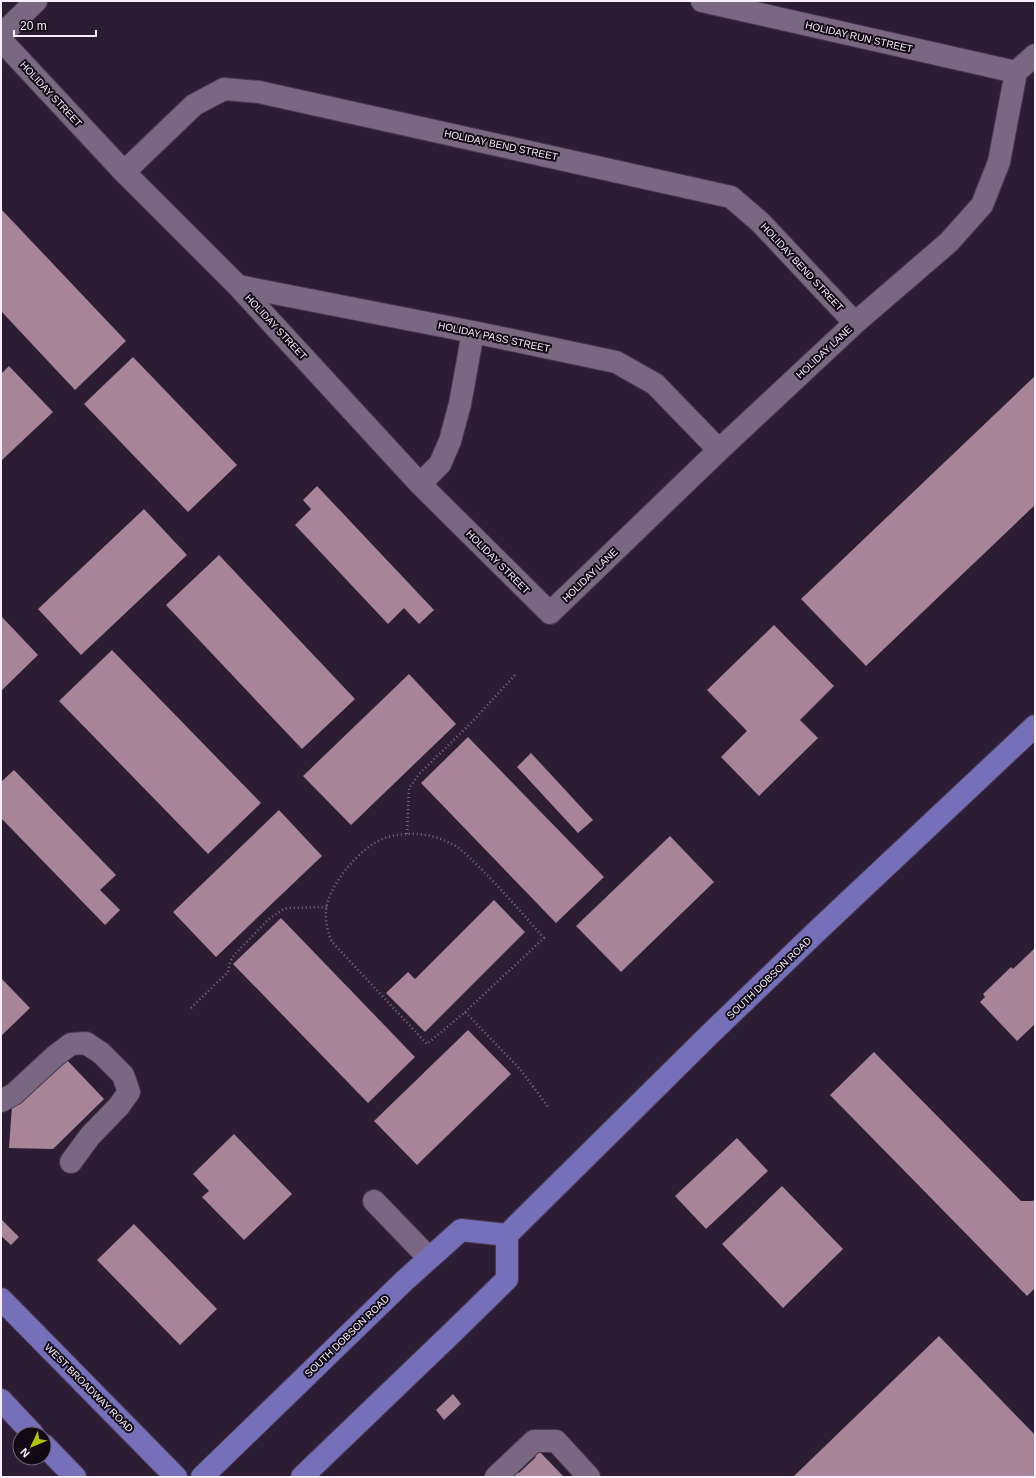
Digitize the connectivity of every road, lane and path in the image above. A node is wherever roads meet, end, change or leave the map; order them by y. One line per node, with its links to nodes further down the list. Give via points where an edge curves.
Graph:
1 (36, 1): 3 (lane)
2 (702, 1): 6 (lane, HOLIDAY RUN STREET)
3 (1, 35)
4 (1, 40): 7 (lane, HOLIDAY STREET)
5 (1035, 55): 6 (lane)
6 (1016, 72): 9 (lane, HOLIDAY LANE, via 999,162 982,205 949,242)
7 (124, 172): 8 (lane, HOLIDAY STREET); 9 (lane, HOLIDAY BEND STREET, via 194,105 224,89 259,92 731,196 761,223)
8 (238, 286): 10 (lane, HOLIDAY PASS STREET); 12 (lane, HOLIDAY STREET)
9 (855, 323): 11 (lane, HOLIDAY LANE)
10 (473, 332): 11 (lane, HOLIDAY PASS STREET, via 616,362 655,384); 12 (lane, via 460,404 450,441 440,464)
11 (719, 450): 13 (lane, HOLIDAY LANE)
12 (420, 484): 13 (lane, HOLIDAY STREET)
13 (550, 613)
14 (516, 674): 16 (path, via 420,773 409,788)
15 (1035, 726): 24 (main road, SOUTH DOBSON ROAD, via 776,971)
16 (407, 834): 17 (path, via 385,838 370,845 345,870); 19 (path, via 426,834 460,849 544,938)
17 (327, 907): 18 (path, via 288,908 270,918 234,955 228,972); 19 (path, via 328,936 333,943 427,1044)
18 (191, 1008)
19 (465, 1012): 21 (path, via 520,1069)
20 (1, 1101): 22 (lane, via 14,1094 71,1044 86,1044 101,1053 123,1075 129,1092)
21 (549, 1108)
22 (71, 1162)
23 (374, 1201): 25 (lane)
24 (507, 1236): 25 (main road, SOUTH DOBSON ROAD, via 461,1230); 33 (main road, via 507,1279)
25 (429, 1258): 32 (main road, SOUTH DOBSON ROAD)
26 (1, 1299): 31 (main road, WEST BROADWAY ROAD)
27 (1, 1400): 28 (main road)
28 (25, 1426)
29 (52, 1453): 30 (main road)
30 (75, 1477)
31 (176, 1477)
32 (202, 1477)
33 (302, 1477)
34 (496, 1477): 35 (lane, via 534,1441 556,1441)
35 (590, 1477)

